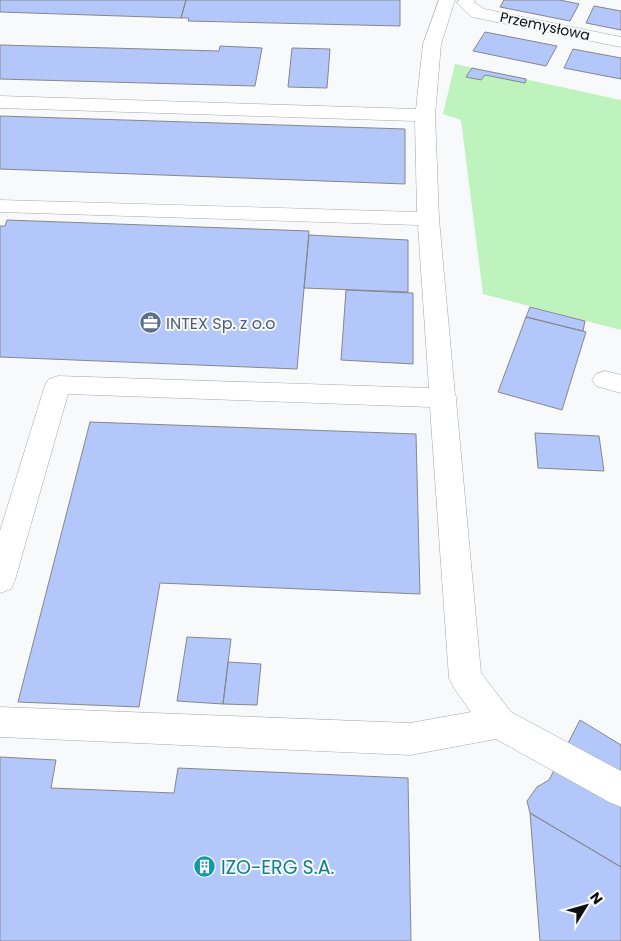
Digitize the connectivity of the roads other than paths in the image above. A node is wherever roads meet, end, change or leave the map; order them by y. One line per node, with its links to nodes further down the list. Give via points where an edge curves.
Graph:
1 (461, 3): 2 (street, Przemysłowa, via 478,13); 4 (street, via 432,44)
2 (621, 42)
3 (0, 102): 4 (street)
4 (425, 115): 6 (street)
5 (0, 206): 6 (street)
6 (428, 220): 7 (street)
7 (444, 398): 8 (street, via 58,385); 10 (street, via 465,678)
8 (0, 580)
9 (0, 722): 10 (street, via 410,739)
10 (499, 722): 11 (street)
11 (621, 790)

